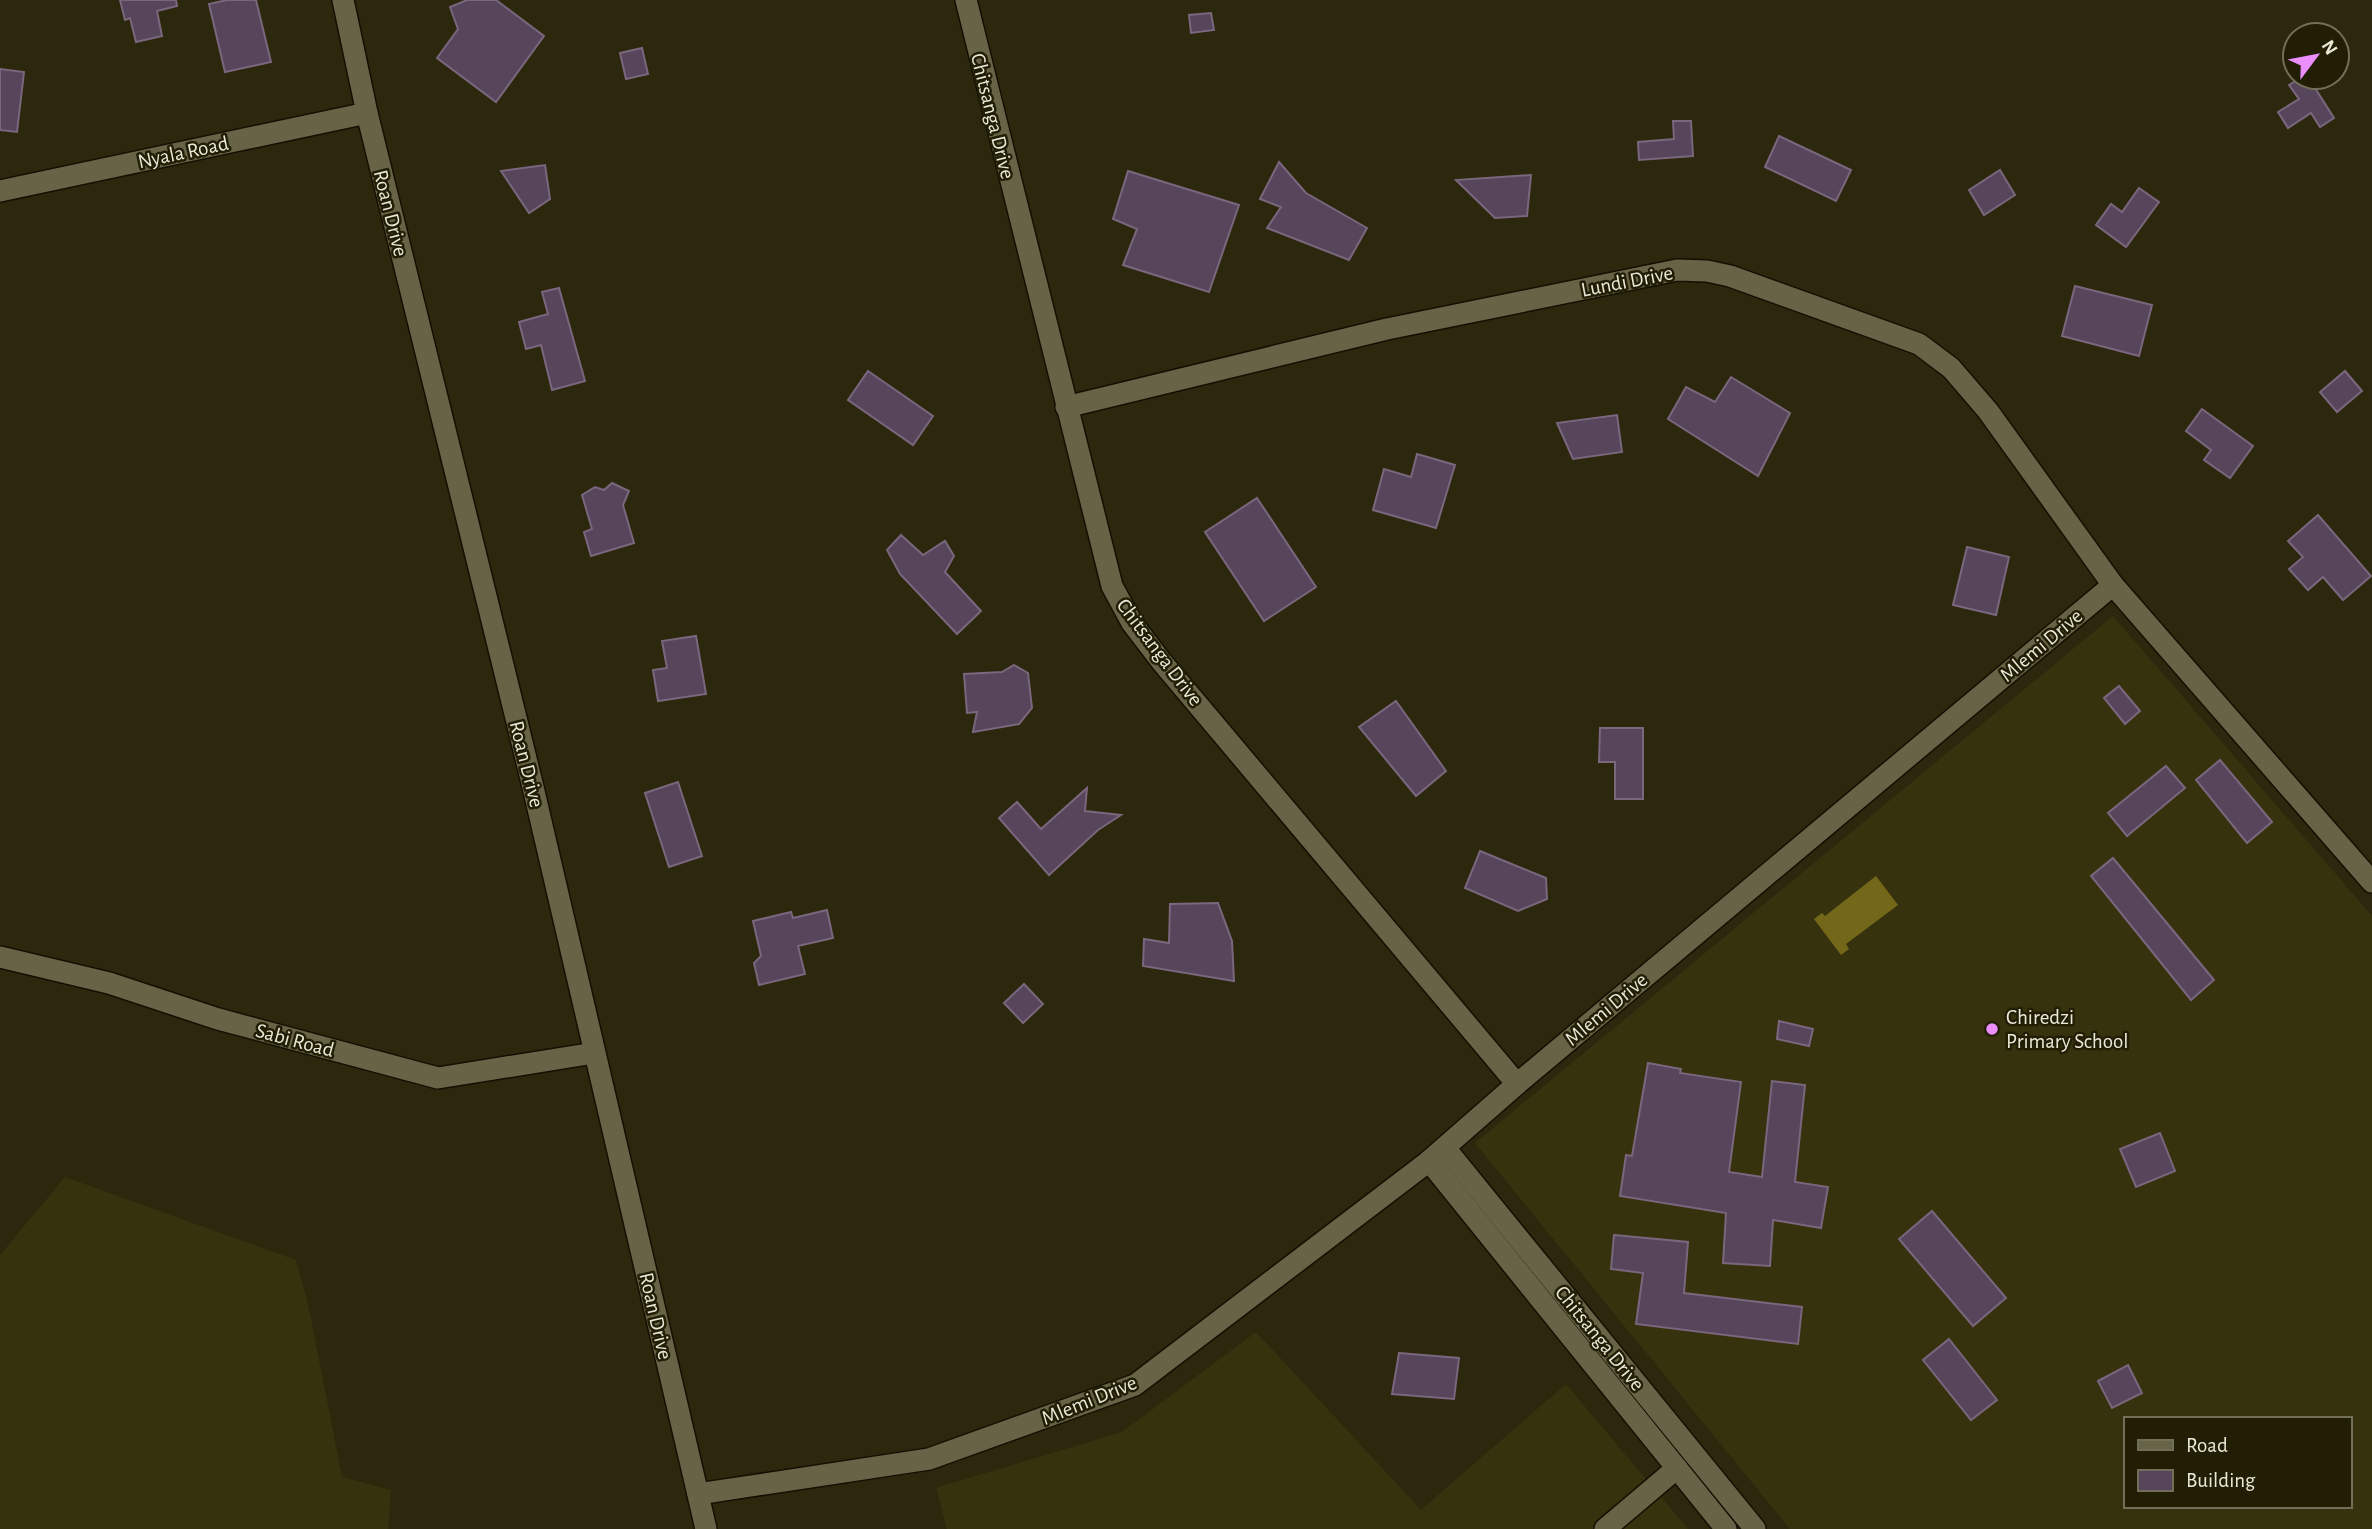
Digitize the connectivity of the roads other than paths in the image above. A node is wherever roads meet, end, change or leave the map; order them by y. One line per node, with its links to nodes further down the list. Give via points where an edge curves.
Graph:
1 (344, 0): 3 (street, Roan Drive)
2 (966, 0): 5 (street, Chitsanga Drive)
3 (367, 113): 4 (street, Nyala Road); 9 (street, Roan Drive)
4 (0, 191)
5 (1066, 407): 6 (street, Lundi Drive, via 1400,327 1677,270 1707,271 1919,344 1951,368 1988,411); 10 (street, Chitsanga Drive, via 1112,586 1132,623)
6 (2113, 585): 7 (street); 10 (street, Mlemi Drive)
7 (2372, 882)
8 (0, 957): 9 (street, Sabi Road, via 438,1078)
9 (594, 1053): 13 (street, Roan Drive)
10 (1517, 1084): 11 (street, Mlemi Drive)
11 (1437, 1155): 12 (street); 13 (street, Mlemi Drive, via 1135,1385 929,1459); 17 (street, Chitsanga Drive)
12 (1676, 1468): 15 (street); 16 (street)
13 (698, 1494): 14 (street, Roan Drive)
14 (706, 1529)
15 (1605, 1529)
16 (1726, 1529)
17 (1755, 1529)

